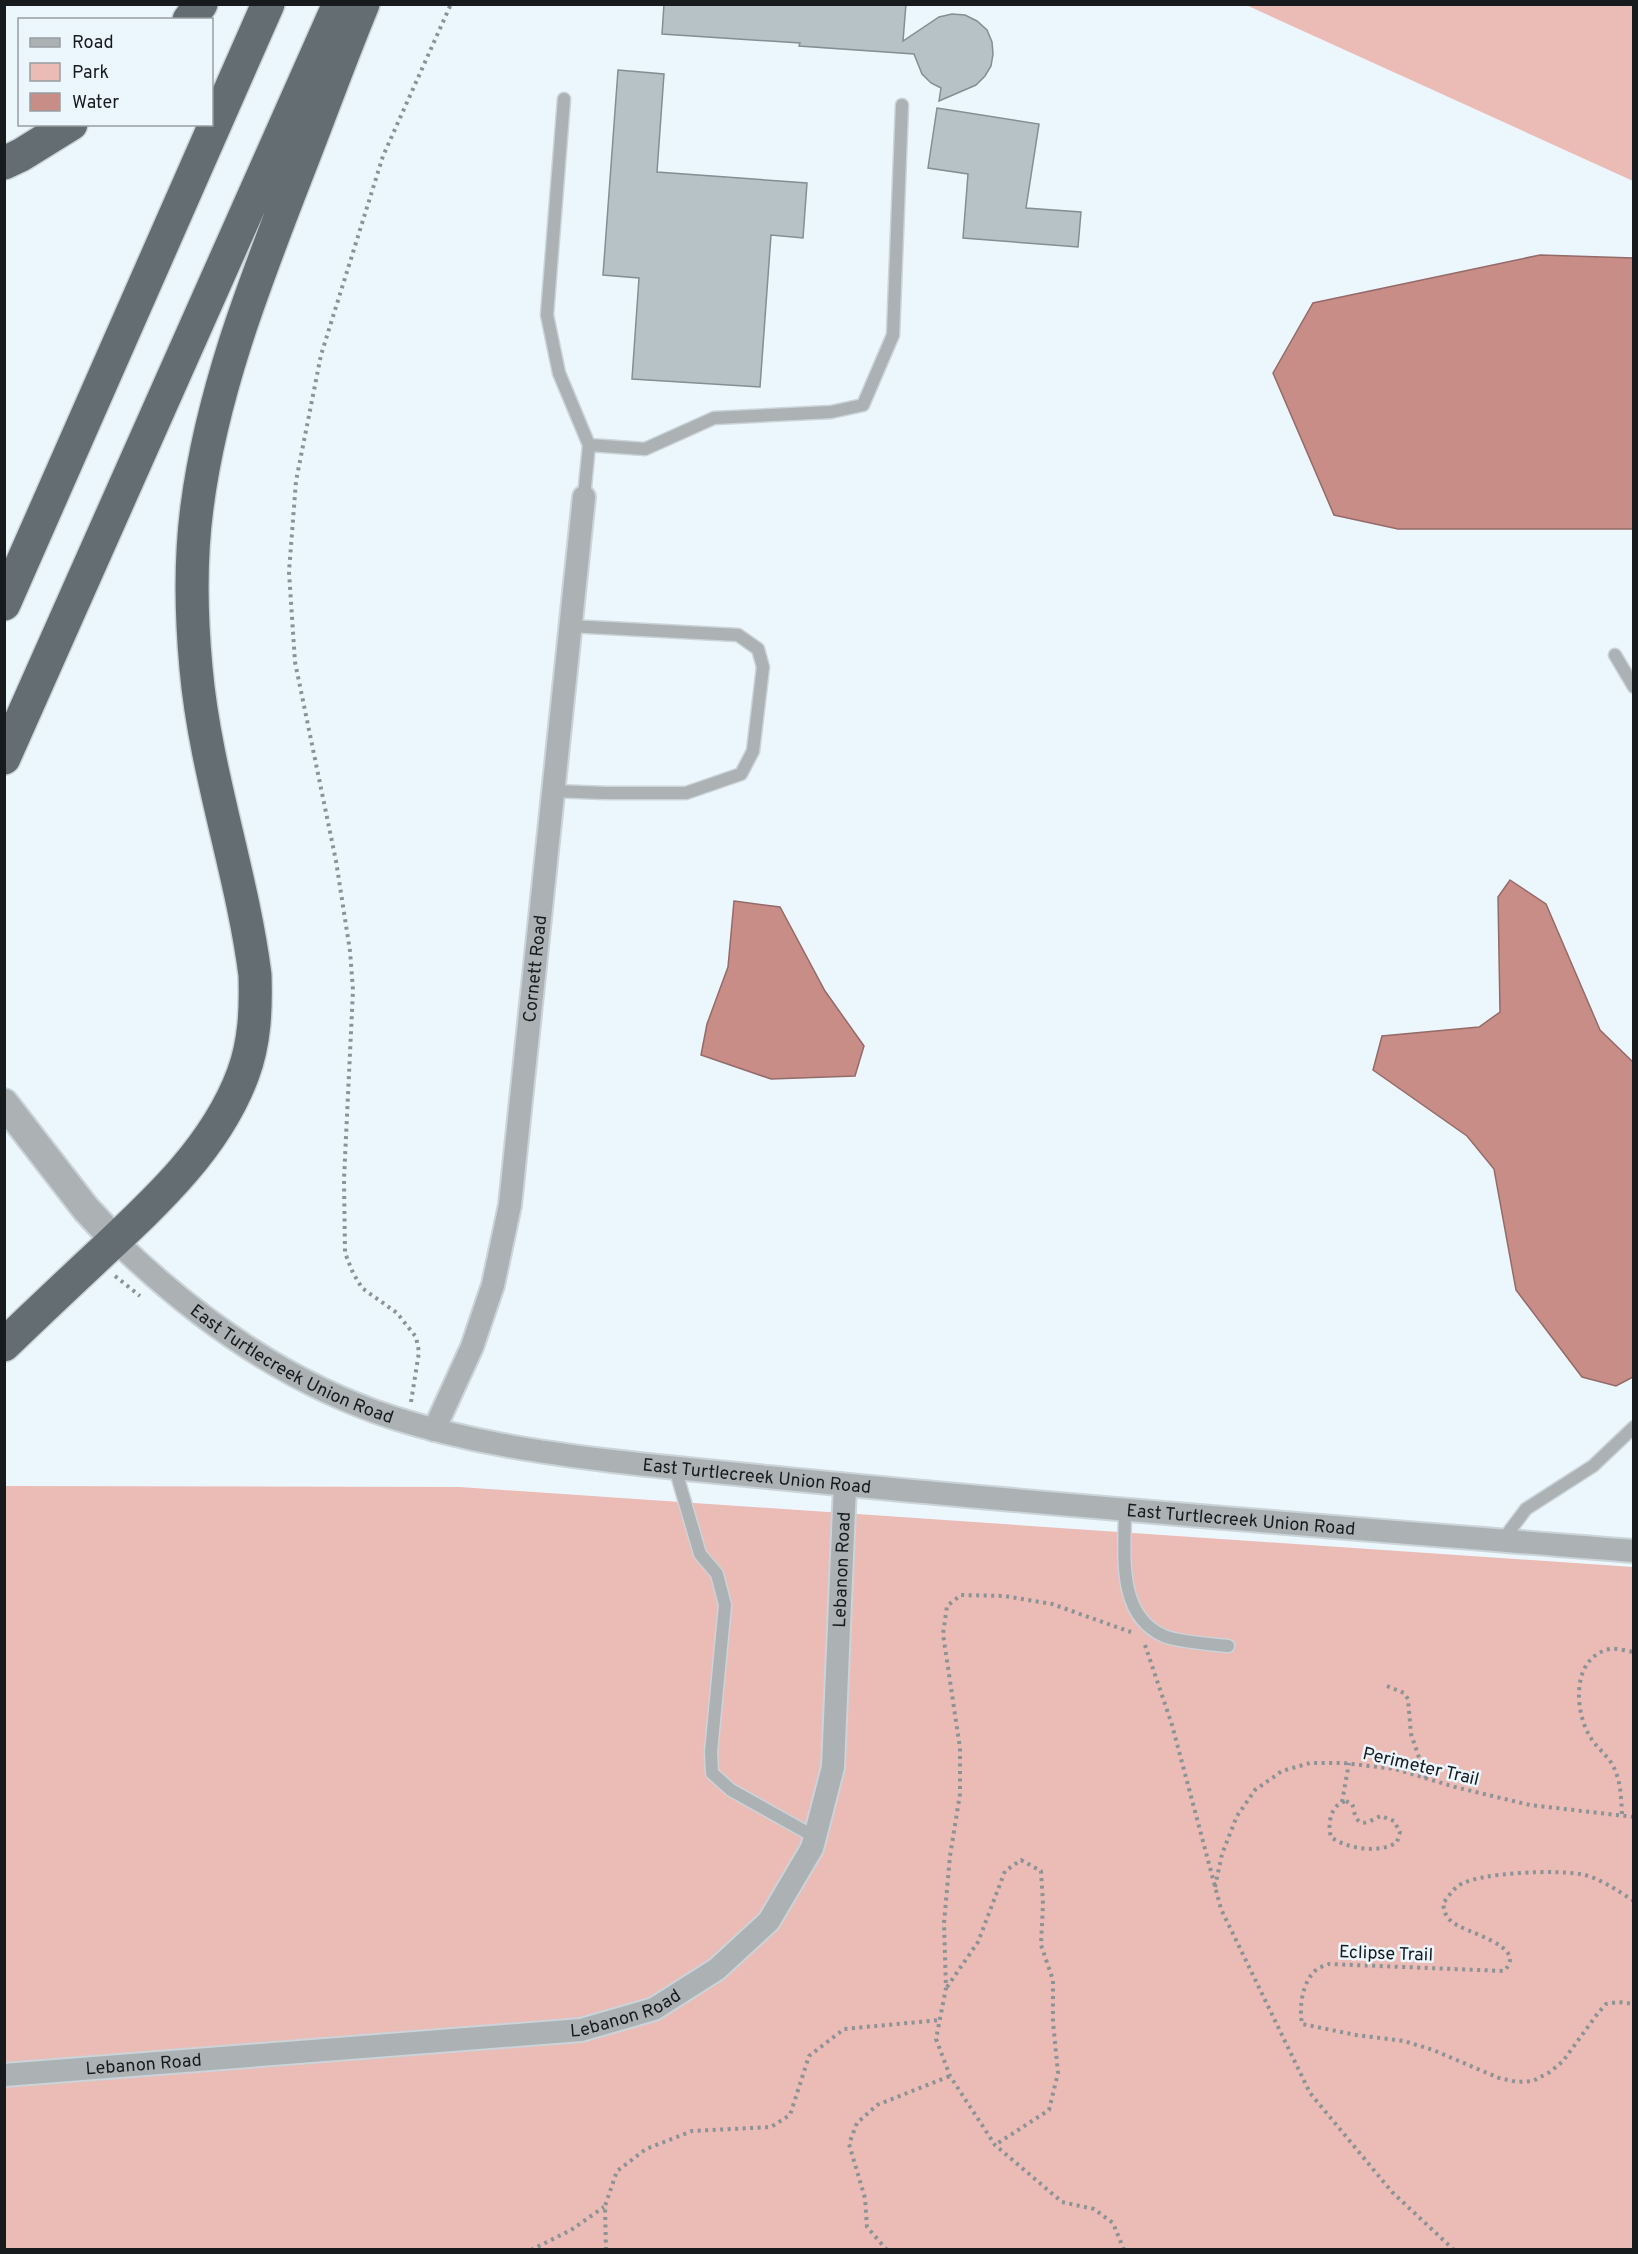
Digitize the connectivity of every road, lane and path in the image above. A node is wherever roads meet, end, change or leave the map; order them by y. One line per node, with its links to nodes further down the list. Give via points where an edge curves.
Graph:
1 (201, 4): 6 (highway)
2 (268, 4): 13 (highway)
3 (339, 4): 17 (highway)
4 (363, 4): 20 (highway, via 228,362 197,506 191,604 196,669 205,734 253,959 256,1008 252,1040 244,1072 224,1116 195,1156)
5 (451, 4): 23 (path, via 383,156 321,355 296,481 289,572 295,662 336,861 350,951 353,990 344,1179 345,1253 362,1288 397,1313 416,1337 419,1352)
6 (190, 18)
7 (564, 99): 11 (lane, via 547,315 559,373)
8 (902, 105): 11 (lane, via 893,335 863,405 831,411 714,418 645,449)
9 (68, 126): 10 (highway)
10 (4, 163)
11 (589, 445): 12 (lane)
12 (584, 497): 14 (street, Cornett Road)
13 (4, 604)
14 (569, 626): 18 (street, Cornett Road); 18 (lane, via 738,635 758,649 763,667 753,751 741,774 686,793)
15 (1615, 655): 16 (lane)
16 (1634, 687)
17 (4, 758)
18 (554, 791): 25 (street, Cornett Road, via 510,1205 493,1285 472,1347)
19 (4, 1103): 20 (street, East Turtlecreek Union Road, via 80,1201)
20 (107, 1248): 21 (path, via 117,1278); 22 (highway); 23 (street, East Turtlecreek Union Road, via 143,1268 193,1310 260,1356 332,1394)
21 (145, 1300)
22 (4, 1345)
23 (405, 1422): 25 (street, East Turtlecreek Union Road)
24 (1634, 1427): 29 (lane, via 1593,1466 1526,1509)
25 (434, 1430): 26 (street, East Turtlecreek Union Road, via 535,1452)
26 (675, 1468): 27 (street, East Turtlecreek Union Road); 41 (lane, via 700,1554 717,1574 724,1605 712,1773 731,1790)
27 (845, 1485): 28 (street, East Turtlecreek Union Road); 41 (street, Lebanon Road, via 833,1767)
28 (1125, 1510): 29 (street, East Turtlecreek Union Road); 31 (lane, via 1128,1593)
29 (1502, 1540): 30 (street, East Turtlecreek Union Road)
30 (1634, 1551)
31 (1136, 1612): 32 (path); 33 (lane, via 1165,1637)
32 (1143, 1636): 42 (path, via 1172,1725); 44 (path, via 1052,1604 1005,1596 962,1595 947,1606 943,1634 960,1748 960,1794 945,1923)
33 (1228, 1646)
34 (1634, 1652): 39 (path, via 1612,1649 1599,1654 1586,1665 1579,1689 1580,1713 1589,1735 1612,1764 1620,1784)
35 (1387, 1686): 37 (path, via 1408,1699 1411,1734)
36 (1349, 1763): 37 (path, Perimeter Trail); 38 (path); 42 (path, Perimeter Trail, via 1310,1763 1282,1771 1255,1790 1237,1816 1222,1854)
37 (1427, 1779): 39 (path, Perimeter Trail, via 1530,1805)
38 (1342, 1802): 38 (path, via 1334,1807 1330,1826 1335,1840 1364,1848 1388,1847 1397,1842 1400,1832 1394,1821 1381,1816 1360,1822 1352,1804)
39 (1622, 1814): 40 (path, Perimeter Trail)
40 (1634, 1817)
41 (815, 1837): 47 (street, Lebanon Road, via 770,1921 717,1969 654,2009 581,2030)
42 (1215, 1888): 57 (path, via 1221,1909 1310,2093 1392,2192)
43 (1634, 1901): 45 (path, Eclipse Trail, via 1608,1884 1584,1875 1563,1873 1495,1875 1459,1885 1443,1904 1445,1913 1452,1922 1503,1946 1510,1960 1504,1971 1329,1964 1316,1970 1305,1988 1300,2013 1302,2024 1404,2041 1517,2082 1533,2081 1563,2061 1606,2004)
44 (946, 1988): 46 (path); 49 (path, via 978,1942 1005,1871 1021,1860 1041,1871 1041,1945 1053,1980 1058,2073 1049,2110)
45 (1634, 2004)
46 (940, 2020): 48 (path, via 936,2039); 50 (path, via 844,2029 809,2056 790,2115 771,2127 692,2131 646,2149 617,2171)
47 (4, 2075)
48 (950, 2076): 49 (path); 55 (path, via 877,2105 857,2123 849,2144 865,2198 867,2227)
49 (995, 2145): 56 (path, via 1062,2202 1094,2209 1113,2223)
50 (605, 2206): 53 (path, via 571,2230); 54 (path)
51 (442, 2250): 52 (path)
52 (455, 2250)
53 (531, 2250)
54 (606, 2250)
55 (887, 2250)
56 (1124, 2250)
57 (1455, 2250)

